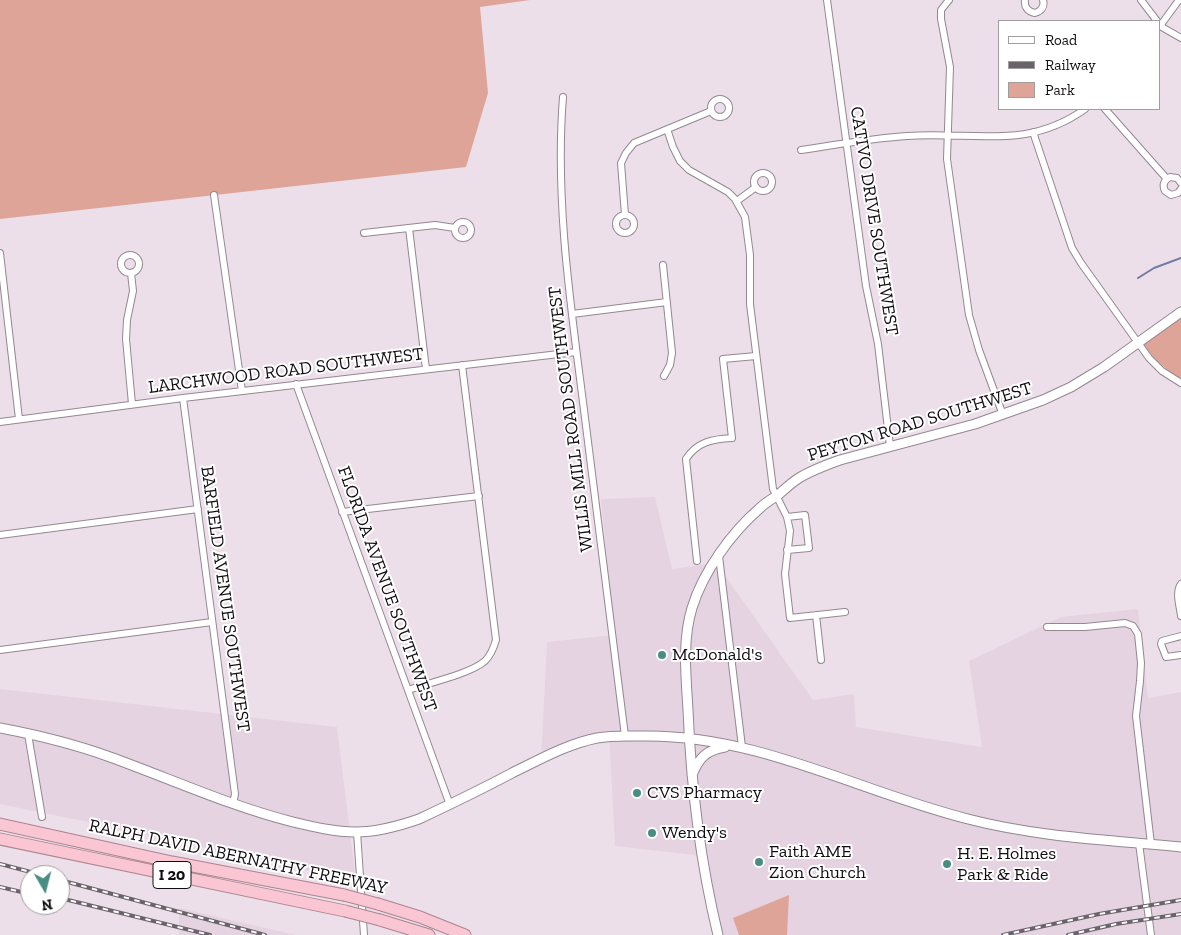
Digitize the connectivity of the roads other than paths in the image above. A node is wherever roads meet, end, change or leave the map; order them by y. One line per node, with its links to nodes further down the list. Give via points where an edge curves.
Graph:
1 (827, 0): 18 (street, CATIVO DRIVE SOUTHWEST)
2 (949, 0): 17 (street, via 942,10 941,19 950,67)
3 (1026, 0): 4 (street, via 1028,10 1035,13 1042,10)
4 (1043, 0)
5 (1141, 0): 7 (street)
6 (1179, 0): 8 (street)
7 (1156, 20)
8 (1161, 25)
9 (1161, 27): 10 (street)
10 (1181, 38)
11 (563, 97): 35 (street, WILLIS MILL ROAD SOUTHWEST, via 560,171)
12 (1084, 110): 16 (street)
13 (1106, 110): 20 (street)
14 (712, 111): 15 (street)
15 (667, 129): 25 (street, via 680,161 689,170 723,188); 26 (street, via 634,143 624,158 621,175)
16 (1034, 132): 17 (street, via 998,138); 36 (street, via 1072,248)
17 (947, 136): 18 (street, via 908,136); 47 (street, via 969,315)
18 (846, 144): 19 (street); 50 (street, CATIVO DRIVE SOUTHWEST, via 866,286 878,344)
19 (801, 150)
20 (1167, 178): 21 (street, via 1174,177); 23 (street, via 1164,188 1168,194 1175,195)
21 (1181, 182)
22 (756, 187): 25 (street)
23 (1181, 189)
24 (214, 195): 44 (street)
25 (736, 201): 38 (street, via 744,217 750,255 750,304)
26 (625, 215)
27 (409, 228): 28 (street, via 435,225); 29 (street); 40 (street)
28 (455, 228)
29 (364, 233)
30 (0, 253): 48 (street)
31 (663, 265): 33 (street)
32 (131, 273): 46 (street, via 126,339)
33 (667, 299): 35 (street); 41 (street, via 672,353)
34 (1181, 312): 36 (main road, PEYTON ROAD SOUTHWEST)
35 (572, 314): 37 (street, WILLIS MILL ROAD SOUTHWEST)
36 (1138, 343): 42 (street, via 1162,371); 47 (main road, PEYTON ROAD SOUTHWEST, via 1071,387)
37 (576, 352): 39 (street, LARCHWOOD ROAD SOUTHWEST); 73 (street, WILLIS MILL ROAD SOUTHWEST)
38 (756, 356): 52 (street); 59 (street, via 723,359 732,438 712,440 698,446 686,459)
39 (462, 365): 40 (street, LARCHWOOD ROAD SOUTHWEST); 51 (street)
40 (426, 369): 43 (street, LARCHWOOD ROAD SOUTHWEST)
41 (664, 376)
42 (1181, 383)
43 (296, 384): 44 (street, LARCHWOOD ROAD SOUTHWEST); 54 (street, FLORIDA AVENUE SOUTHWEST)
44 (242, 391): 45 (street, LARCHWOOD ROAD SOUTHWEST)
45 (183, 398): 46 (street, LARCHWOOD ROAD SOUTHWEST); 53 (street, BARFIELD AVENUE SOUTHWEST)
46 (132, 404): 48 (street, LARCHWOOD ROAD SOUTHWEST)
47 (1003, 415): 50 (main road, PEYTON ROAD SOUTHWEST)
48 (19, 419): 49 (street, LARCHWOOD ROAD SOUTHWEST)
49 (0, 422)
50 (890, 446): 52 (main road, PEYTON ROAD SOUTHWEST, via 819,467 798,478)
51 (479, 496): 54 (street); 70 (street, via 496,632 494,648 487,660 476,668)
52 (776, 496): 55 (street); 58 (main road, PEYTON ROAD SOUTHWEST, via 746,522)
53 (198, 509): 56 (street); 64 (street, BARFIELD AVENUE SOUTHWEST)
54 (342, 512): 70 (street, FLORIDA AVENUE SOUTHWEST)
55 (787, 517): 57 (street, via 790,531); 57 (street, via 805,515 809,548)
56 (0, 535)
57 (787, 550): 62 (street, via 784,574 790,618)
58 (719, 556): 74 (main road, PEYTON ROAD SOUTHWEST, via 705,576 688,624 685,655); 75 (street)
59 (697, 561)
60 (1181, 584): 63 (street, via 1178,596)
61 (845, 612): 62 (street)
62 (816, 615): 69 (street)
63 (1181, 616)
64 (212, 622): 67 (street); 77 (street, BARFIELD AVENUE SOUTHWEST, via 235,794)
65 (1048, 627): 84 (street, via 1125,623 1133,626 1138,634 1141,664 1136,716)
66 (1181, 636): 68 (street, via 1161,644 1166,657)
67 (0, 650)
68 (1181, 655)
69 (821, 660)
70 (408, 690): 78 (street, FLORIDA AVENUE SOUTHWEST)
71 (0, 728): 72 (main road)
72 (28, 734): 77 (main road, via 108,756); 79 (street)
73 (625, 736): 74 (main road); 78 (main road, via 598,738 574,745)
74 (689, 738): 75 (main road); 76 (main road, PEYTON ROAD SOUTHWEST)
75 (739, 747): 76 (main road, via 714,749 704,754); 83 (main road, via 970,820 1032,832)
76 (692, 777): 89 (main road, PEYTON ROAD SOUTHWEST, via 697,826)
77 (233, 804): 81 (main road, via 317,828)
78 (450, 805): 81 (main road, via 401,826)
79 (42, 817)
80 (0, 824): 88 (highway, RALPH DAVID ABERNATHY FREEWAY / I 20, bridge, via 172,862 344,894 420,917)
81 (357, 832): 86 (street)
82 (0, 839): 87 (highway, RALPH DAVID ABERNATHY FREEWAY / I 20, bridge, via 345,911)
83 (1139, 843): 84 (main road); 90 (street)
84 (1151, 844): 85 (main road)
85 (1181, 847)
86 (364, 935)
87 (429, 935)
88 (465, 935)
89 (718, 935)
90 (1151, 935)

